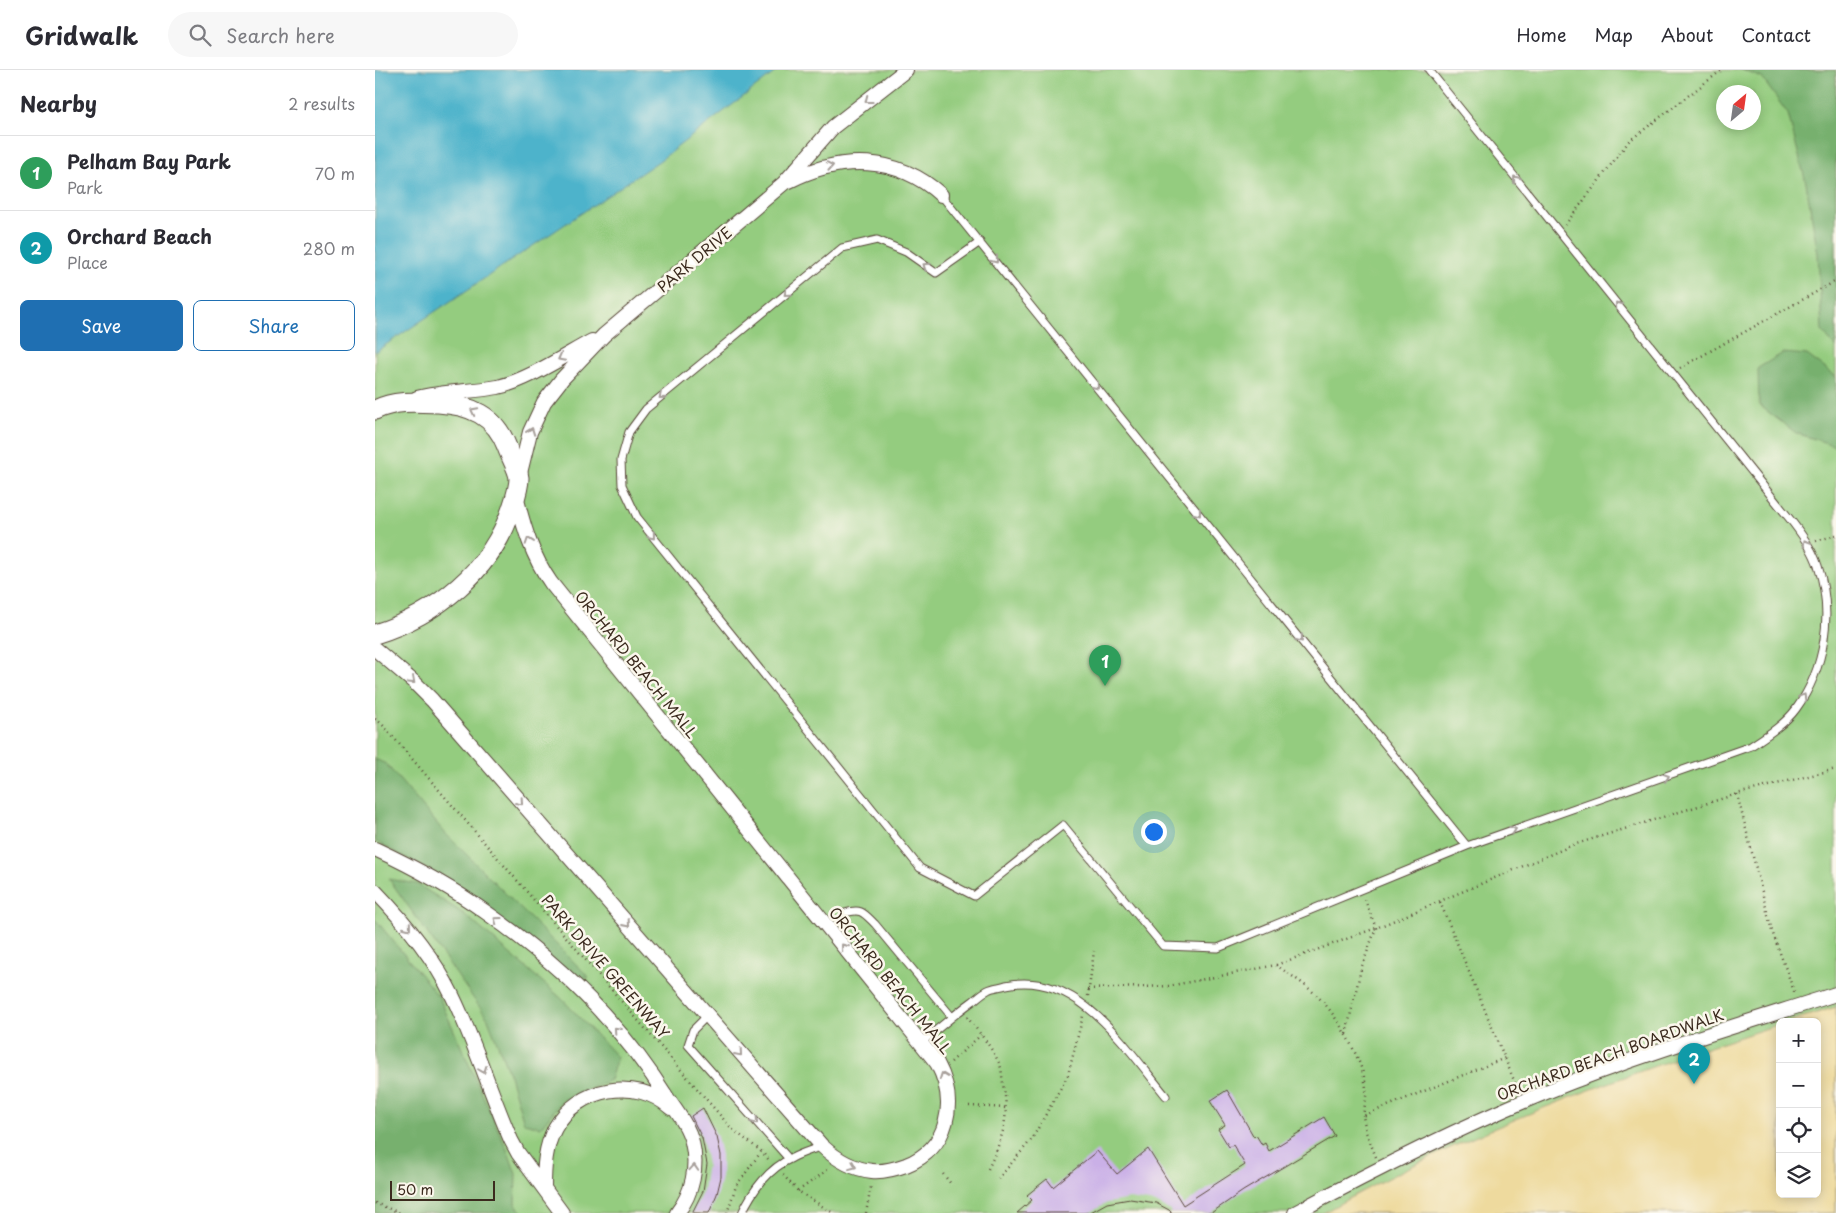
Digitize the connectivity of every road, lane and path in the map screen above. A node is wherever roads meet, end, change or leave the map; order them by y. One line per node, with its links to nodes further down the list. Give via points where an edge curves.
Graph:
1 (907, 70): 4 (street, PARK DRIVE, one-way to 4, via 833,127)
2 (1429, 70): 6 (lane, one-way to 2)
3 (1722, 70): 6 (path, via 1629,141)
4 (784, 183): 5 (street, PARK DRIVE, one-way to 5, via 820,168 855,162 871,163 900,170); 9 (street, PARK DRIVE)
5 (941, 195): 7 (lane)
6 (1560, 232): 10 (lane, one-way to 6)
7 (980, 242): 21 (lane, one-way to 21); 21 (lane, one-way to 21, via 936,273 906,252 877,240 842,248 647,409 629,432 621,460 622,486 637,517 783,699 920,868 975,896 1063,825 1163,946 1218,948)
8 (1836, 281): 10 (path)
9 (603, 335): 11 (street, PARK DRIVE, one-way to 11, via 529,375 500,386 437,393); 13 (street, PARK DRIVE, one-way to 9, via 530,432 545,402)
10 (1672, 372): 15 (lane, one-way to 10)
11 (402, 402): 12 (street, PARK DRIVE); 13 (street, PARK DRIVE, one-way to 11, via 505,442 483,415 458,405)
12 (375, 410)
13 (518, 486): 16 (street, PARK DRIVE, via 497,541 469,578 419,616); 39 (street, ORCHARD BEACH MALL, one-way to 13, via 551,583 529,545)
14 (1836, 535): 15 (path)
15 (1808, 544): 21 (lane, one-way to 15, via 1725,756 1751,746 1772,732 1795,710 1820,659 1826,627 1825,596 1818,566)
16 (375, 634)
17 (375, 649): 35 (street, ORCHARD BEACH MALL, one-way to 35, via 432,700)
18 (375, 719): 49 (path, PARK DRIVE GREENWAY, via 733,1129)
19 (1836, 769): 20 (path)
20 (1737, 794): 25 (path, via 1573,845); 33 (path, via 1772,931)
21 (1467, 846)
22 (375, 849): 46 (street, one-way to 22, via 633,1048 552,965 486,912 437,881)
23 (375, 891): 59 (street, one-way to 59, via 438,970 464,1020 511,1140)
24 (1365, 900): 27 (path)
25 (1440, 902): 27 (path); 40 (path)
26 (845, 912): 36 (lane, via 855,909 863,912)
27 (1377, 928): 29 (path); 38 (path, via 1361,969)
28 (1094, 951): 30 (path)
29 (1276, 964): 30 (path, via 1169,986); 38 (path, via 1325,1004)
30 (1088, 989): 32 (path)
31 (1836, 994): 33 (street, ORCHARD BEACH BOARDWALK)
32 (1086, 1006): 34 (lane, via 1046,984 1029,982 988,990); 42 (lane, via 1112,1030); 56 (path, via 1067,1075 1032,1139)
33 (1799, 1006): 43 (street, ORCHARD BEACH BOARDWALK, via 1681,1043)
34 (961, 1010): 36 (lane); 37 (path)
35 (707, 1016): 48 (street, ORCHARD BEACH MALL, one-way to 48); 50 (lane, one-way to 50, via 693,1030 688,1045)
36 (952, 1017): 39 (lane)
37 (981, 1035): 41 (path); 45 (path, via 1000,1065)
38 (1346, 1036): 47 (path, via 1366,1086)
39 (922, 1042): 48 (street, ORCHARD BEACH MALL, one-way to 39, via 851,1166 881,1172 909,1164 932,1148 945,1124 948,1094 943,1074)
40 (1505, 1058): 43 (path); 47 (path)
41 (944, 1068)
42 (1166, 1096)
43 (1523, 1102): 53 (street, ORCHARD BEACH BOARDWALK)
44 (969, 1106): 45 (path)
45 (1007, 1108): 54 (path, via 999,1145)
46 (680, 1116): 59 (street, via 658,1098 636,1090 614,1089 591,1096 569,1110 555,1129 545,1159); 64 (street, one-way to 46, via 691,1188 695,1167 691,1139)
47 (1363, 1116): 53 (path)
48 (822, 1146): 50 (lane)
49 (761, 1151): 52 (path, PARK DRIVE GREENWAY); 65 (path, via 736,1186)
50 (789, 1160): 52 (lane)
51 (836, 1164): 60 (path)
52 (776, 1168): 60 (path, PARK DRIVE GREENWAY); 66 (lane, via 759,1184)
53 (1379, 1168): 69 (street, ORCHARD BEACH BOARDWALK)
54 (988, 1169)
55 (943, 1174): 57 (path)
56 (998, 1178)
57 (951, 1184)
58 (871, 1187): 68 (path)
59 (544, 1188): 63 (street)
60 (798, 1191): 67 (path, PARK DRIVE GREENWAY)
61 (375, 1203): 62 (path)
62 (399, 1213)
63 (562, 1213)
64 (677, 1213)
65 (727, 1213)
66 (742, 1213)
67 (833, 1213)
68 (866, 1213)
69 (1295, 1213)

